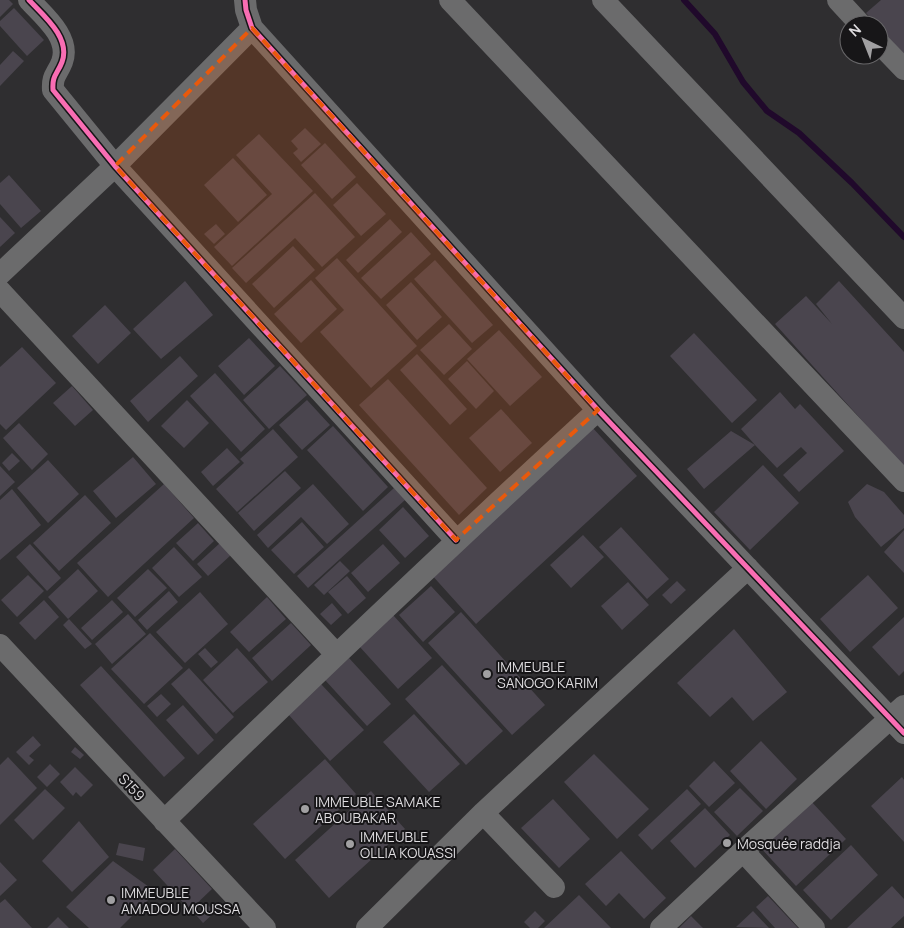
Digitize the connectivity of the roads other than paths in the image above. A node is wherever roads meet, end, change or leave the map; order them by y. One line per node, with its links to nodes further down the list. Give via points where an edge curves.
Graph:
1 (29, 0): 8 (street, via 62,40 65,52 52,80 53,90)
2 (245, 0): 5 (street)
3 (450, 0): 13 (street)
4 (603, 0): 11 (street)
5 (252, 28): 8 (street); 12 (street)
6 (889, 53): 7 (street)
7 (904, 69)
8 (115, 166): 9 (street); 14 (street)
9 (0, 274)
10 (0, 291): 17 (street)
11 (904, 318)
12 (598, 410): 14 (street); 15 (street)
13 (904, 481)
14 (456, 540): 17 (street)
15 (748, 568): 18 (street); 19 (street)
16 (0, 645): 20 (street, S159)
17 (336, 654): 20 (street)
18 (900, 719): 21 (street)
19 (483, 813): 22 (street); 24 (street)
20 (164, 821): 23 (street, S159)
21 (743, 851): 25 (street); 26 (street)
22 (554, 887)
23 (265, 928)
24 (368, 928)
25 (661, 928)
26 (814, 928)

